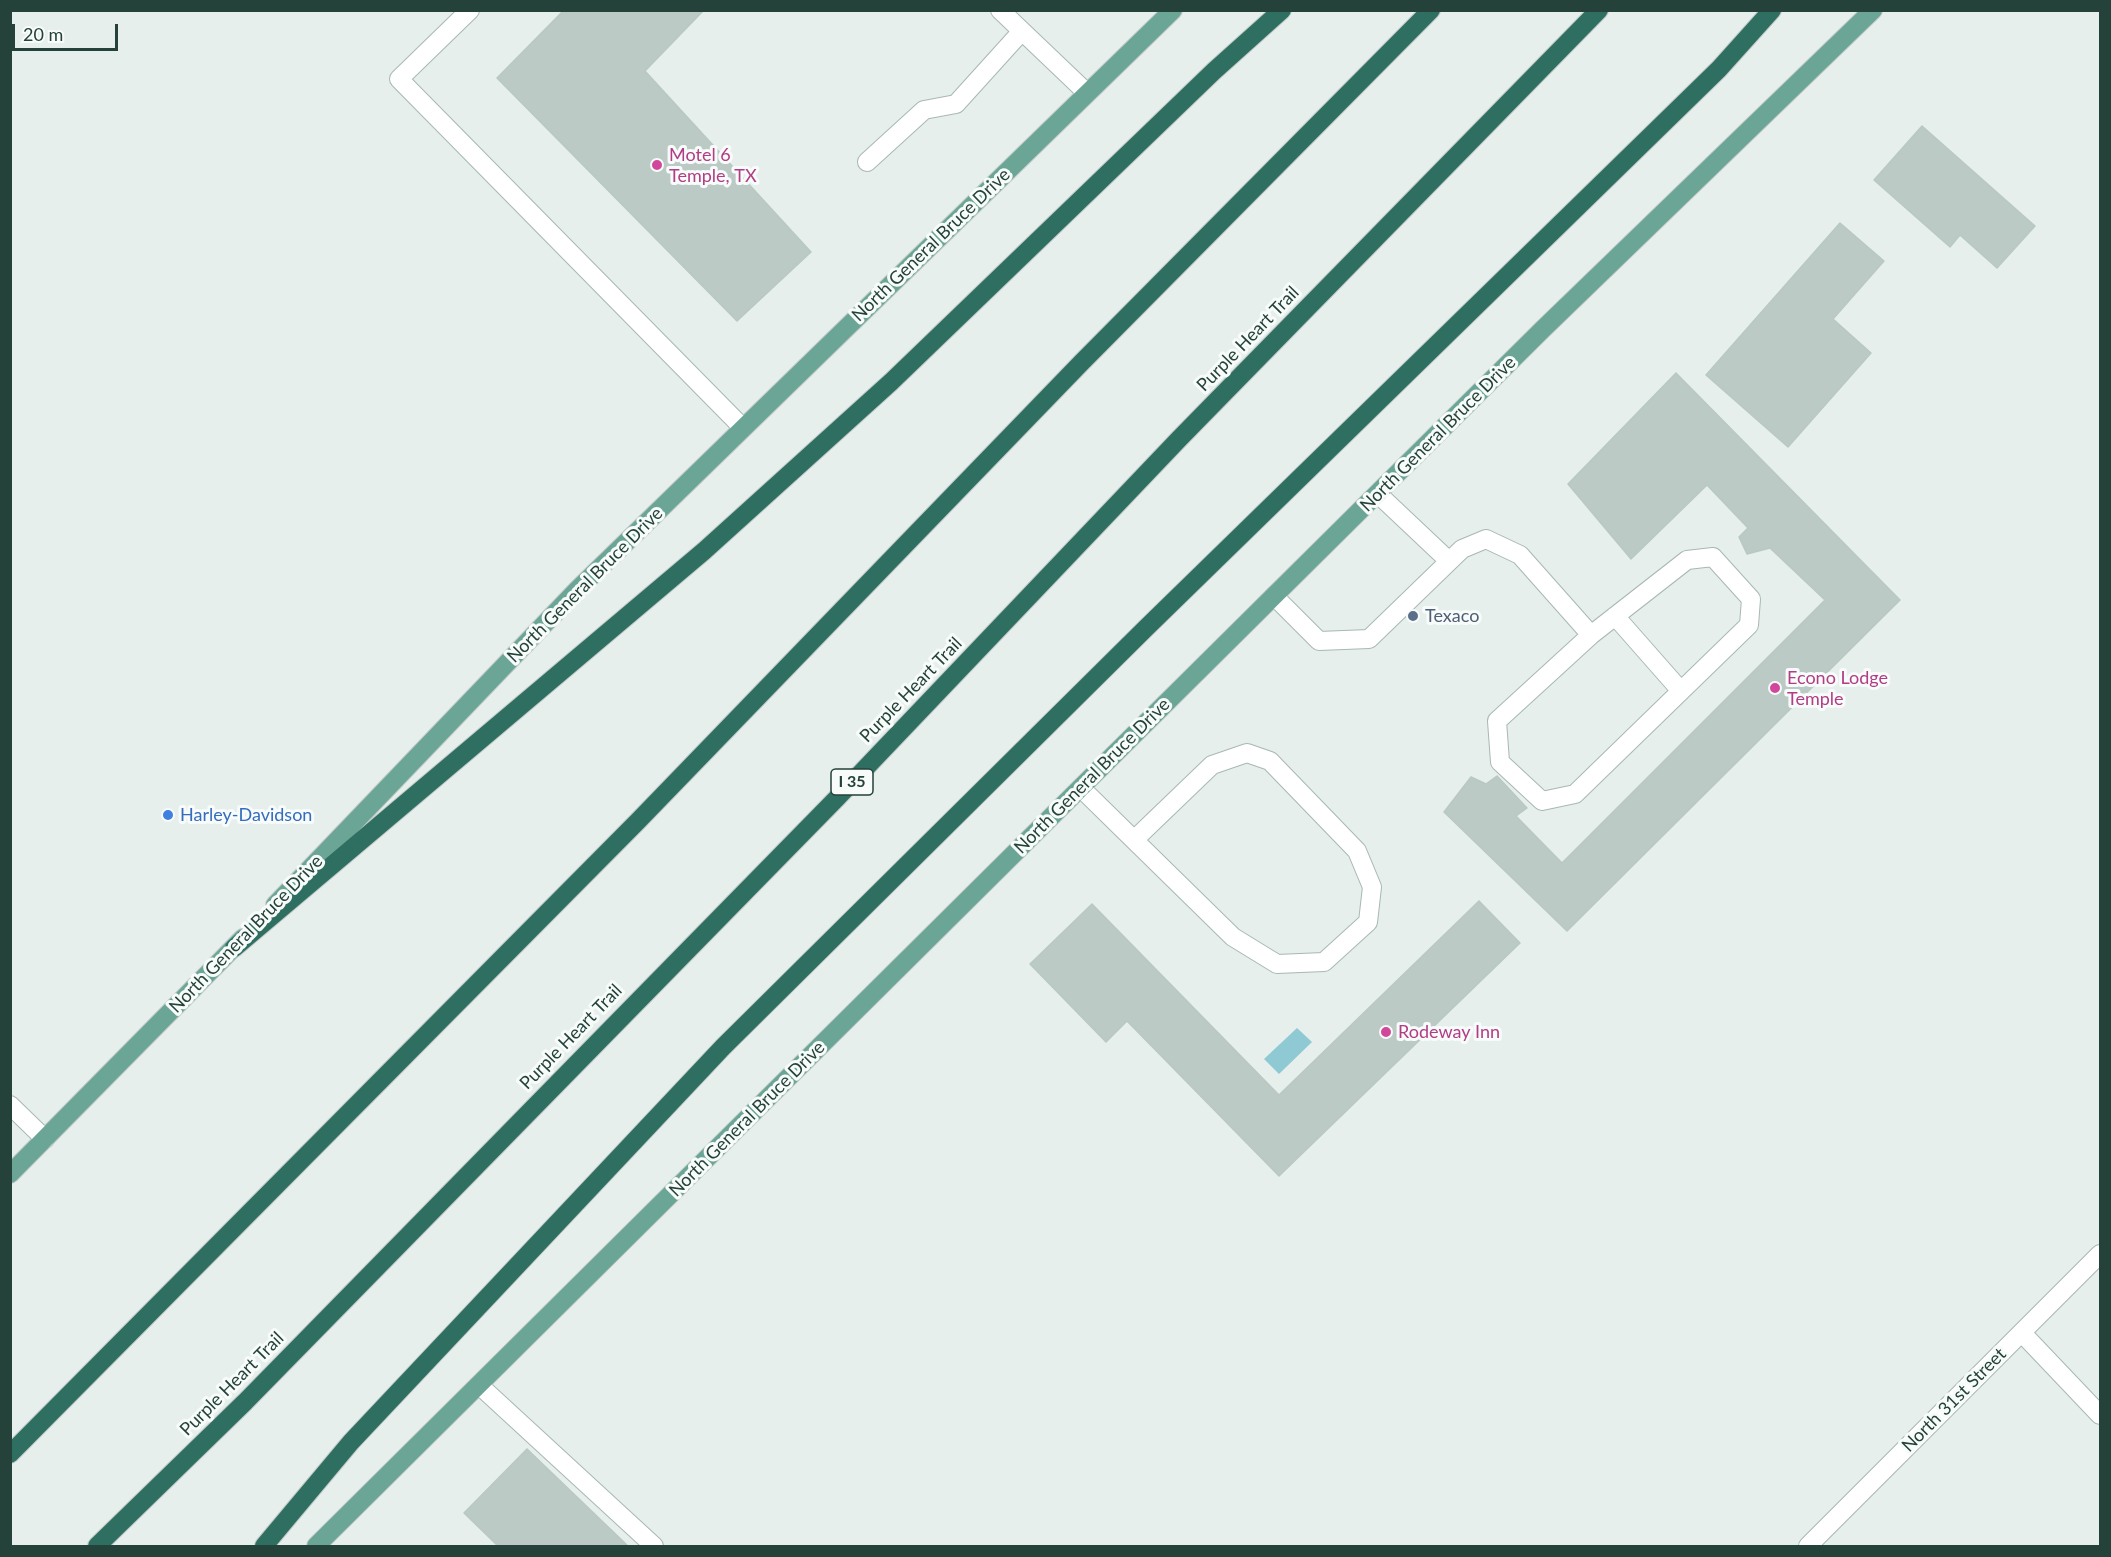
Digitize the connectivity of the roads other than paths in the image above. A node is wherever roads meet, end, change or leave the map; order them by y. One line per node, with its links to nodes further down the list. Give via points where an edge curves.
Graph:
1 (470, 10): 12 (street, via 399,80)
2 (1000, 10): 9 (street)
3 (1173, 10): 10 (main road, North General Bruce Drive)
4 (1282, 10): 21 (highway, via 891,382 704,551)
5 (1431, 10): 29 (highway, via 1082,362 622,838)
6 (1599, 10): 30 (highway, Purple Heart Trail / I 35, via 1179,438 837,798 246,1402)
7 (1772, 10): 31 (highway, via 1719,69 723,1047 351,1442)
8 (1873, 10): 13 (main road, North General Bruce Drive)
9 (1022, 31): 10 (street); 11 (street, via 956,104 924,110)
10 (1087, 93): 12 (main road, North General Bruce Drive)
11 (867, 162)
12 (743, 428): 21 (main road, North General Bruce Drive, via 577,590)
13 (1378, 494): 14 (street); 15 (main road, North General Bruce Drive)
14 (1449, 561): 15 (street, via 1369,639 1319,641); 17 (street, via 1462,549 1486,539 1520,555)
15 (1274, 597): 19 (main road, North General Bruce Drive)
16 (1615, 616): 17 (street); 18 (street); 18 (street, via 1687,560 1713,557 1751,599 1749,625)
17 (1591, 635): 18 (street, via 1497,721 1500,762 1542,801 1575,794)
18 (1681, 691)
19 (1081, 788): 20 (street); 27 (main road, North General Bruce Drive)
20 (1134, 840): 20 (street, via 1233,937 1277,964 1324,962 1368,922 1372,887 1357,851 1270,761 1247,753 1212,765)
21 (234, 948): 23 (main road, North General Bruce Drive)
22 (10, 1105): 23 (street)
23 (45, 1139): 24 (main road, North General Bruce Drive)
24 (10, 1174)
25 (2100, 1254): 26 (street, North 31st Street)
26 (2022, 1333): 28 (street); 34 (street, North 31st Street)
27 (479, 1385): 32 (main road, North General Bruce Drive); 33 (street)
28 (2100, 1415)
29 (10, 1454)
30 (97, 1546)
31 (264, 1546)
32 (316, 1546)
33 (654, 1546)
34 (1808, 1546)

